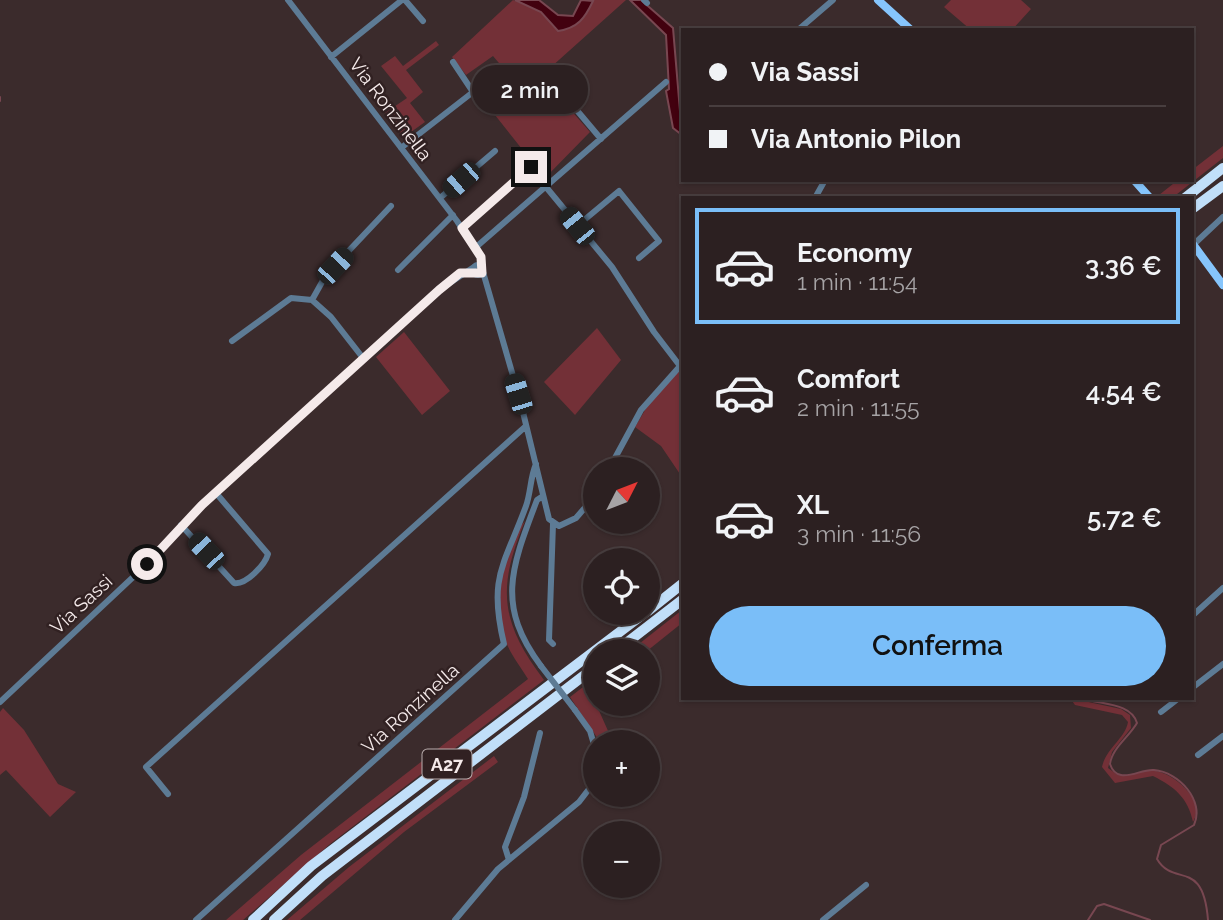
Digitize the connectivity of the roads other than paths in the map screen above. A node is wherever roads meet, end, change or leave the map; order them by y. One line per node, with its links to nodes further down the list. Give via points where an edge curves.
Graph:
1 (288, 0): 8 (street, Via Ronzinella)
2 (403, 0): 5 (street); 8 (street)
3 (833, 0): 6 (street)
4 (878, 0): 7 (main road)
5 (423, 21)
6 (800, 28)
7 (909, 28)
8 (331, 57): 13 (street, Via Ronzinella)
9 (453, 62): 13 (street, via 473,92)
10 (548, 76): 12 (street)
11 (666, 82): 12 (street)
12 (601, 139): 19 (street)
13 (401, 148): 22 (street, Via Ronzinella)
14 (495, 151): 22 (street)
15 (531, 167): 28 (street)
16 (1223, 168): 21 (highway)
17 (1136, 182): 20 (main road)
18 (1223, 186): 24 (highway)
19 (546, 187): 27 (street); 32 (street)
20 (1148, 196)
21 (1188, 196)
22 (440, 198): 25 (street, Via Ronzinella)
23 (391, 206): 37 (street, via 326,275)
24 (1194, 208)
25 (453, 215): 28 (street, Via Ronzinella); 34 (street)
26 (1223, 217): 30 (street)
27 (577, 226): 33 (street, via 619,191 659,242); 40 (street)
28 (462, 228): 29 (street, Via Ronzinella)
29 (469, 239): 32 (street, Via Ronzinella); 35 (street, Via Ronzinella)
30 (1194, 243)
31 (1194, 245): 36 (main road)
32 (475, 247): 35 (street, Via Ronzinella)
33 (639, 258)
34 (398, 270)
35 (477, 270): 39 (street, Via Sassi, via 460,273); 41 (street, Via Ronzinella)
36 (1223, 285)
37 (312, 300): 38 (street, via 291,298); 39 (street)
38 (232, 341)
39 (363, 358): 44 (street, Via Sassi)
40 (681, 364): 42 (street, via 641,410)
41 (526, 426): 43 (street, Via Ronzinella); 67 (street, via 146,768)
42 (616, 457)
43 (536, 464): 45 (street, Via Ronzinella); 71 (street, Via Ronzinella, via 525,508 499,568 498,612 504,644)
44 (216, 493): 48 (street, Via Sassi); 48 (street, via 268,554 245,581 234,583)
45 (543, 496): 47 (street, Via Ronzinella); 63 (street, bridge, via 537,500 517,557 511,589 518,628)
46 (583, 509): 47 (street, via 571,522 559,526)
47 (551, 521): 56 (street, Via Ronzinella, via 549,640)
48 (181, 525): 61 (street, Via Sassi, via 147,564)
49 (681, 585): 52 (highway, A27)
50 (1223, 588): 53 (street)
51 (681, 601): 55 (highway)
52 (660, 602)
53 (1194, 614)
54 (630, 625): 72 (highway, A27, via 312,866)
55 (632, 639)
56 (553, 644)
57 (1223, 664): 59 (street)
58 (583, 676): 73 (highway, A27, via 322,876)
59 (1194, 686)
60 (1176, 700): 62 (street)
61 (0, 702)
62 (1161, 712)
63 (589, 730)
64 (540, 733): 69 (street, via 505,847)
65 (1223, 736): 66 (street)
66 (1198, 755)
67 (167, 793)
68 (583, 797): 69 (street)
69 (509, 860): 74 (street)
70 (866, 885): 75 (street)
71 (196, 920)
72 (253, 920)
73 (274, 920)
74 (455, 920)
75 (823, 920)

